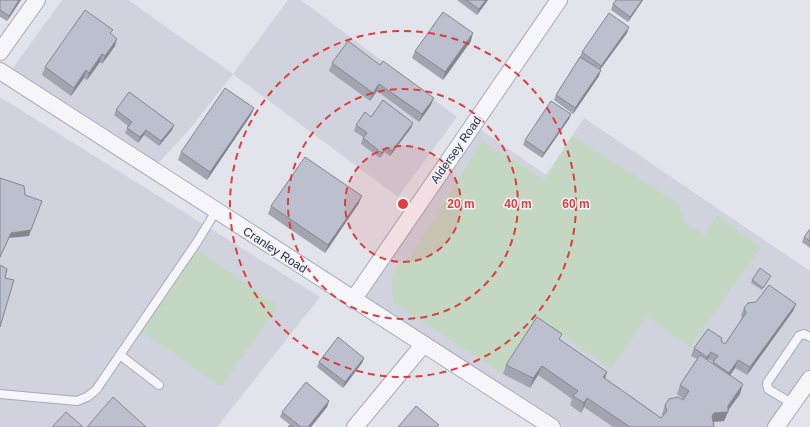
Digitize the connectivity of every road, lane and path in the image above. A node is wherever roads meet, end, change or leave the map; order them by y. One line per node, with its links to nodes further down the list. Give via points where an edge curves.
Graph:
1 (37, 0): 3 (street)
2 (560, 0): 6 (street, Aldersey Road)
3 (0, 52)
4 (0, 71): 5 (street, Cranley Road)
5 (216, 211): 6 (street, Cranley Road); 9 (lane)
6 (353, 300): 8 (street, Cranley Road)
7 (810, 337): 13 (lane, via 804,334 799,336 767,383 768,389)
8 (423, 345): 14 (street); 15 (street, Cranley Road)
9 (120, 355): 11 (lane); 12 (lane, via 96,390 87,398 77,401)
10 (810, 378): 13 (street)
11 (159, 385)
12 (0, 394)
13 (792, 404): 16 (street)
14 (355, 427)
15 (552, 427)
16 (776, 427)

